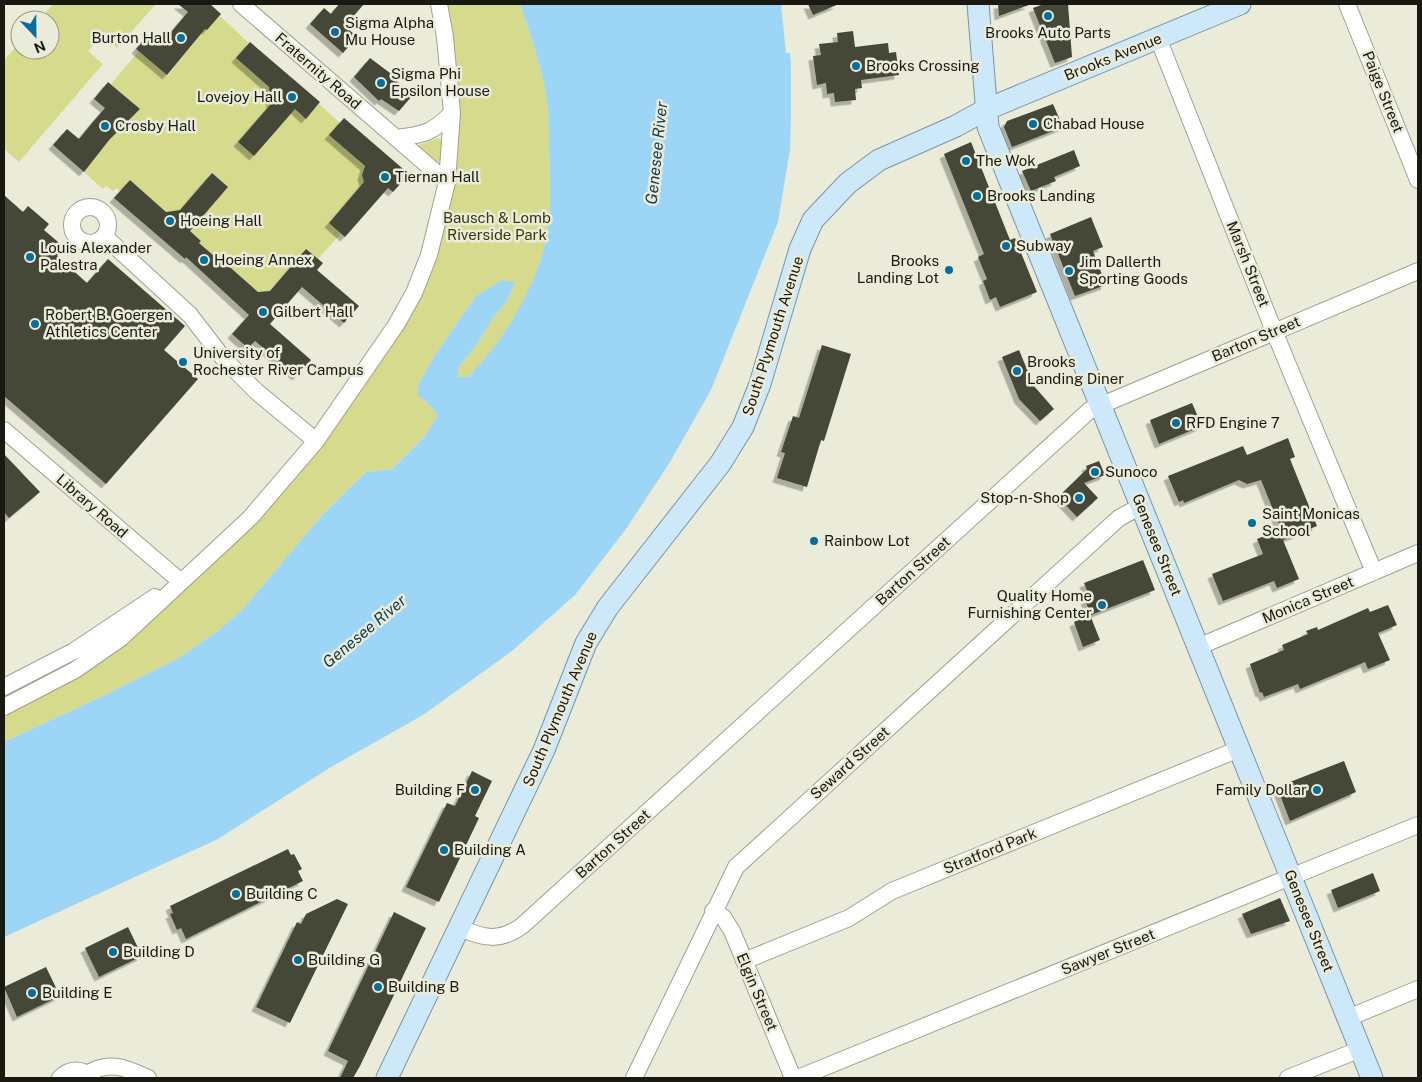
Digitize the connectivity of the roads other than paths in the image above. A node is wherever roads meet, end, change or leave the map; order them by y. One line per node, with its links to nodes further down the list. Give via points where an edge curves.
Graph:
1 (241, 4): 9 (street, Fraternity Road)
2 (438, 4): 8 (street, via 445,37)
3 (978, 4): 7 (main road, Genesee Street)
4 (1240, 4): 6 (main road, Brooks Avenue)
5 (1347, 4): 10 (street, Paige Street)
6 (1158, 38): 7 (main road, Brooks Avenue); 14 (street, Marsh Street)
7 (985, 110): 15 (main road, Genesee Street, via 988,127); 29 (main road, South Plymouth Avenue, via 879,160 848,183 813,220 800,249 760,384 743,427 720,464 612,602 586,643 544,750)
8 (452, 113): 9 (street, via 436,129 417,136); 11 (street)
9 (396, 138): 11 (street, Fraternity Road)
10 (1418, 180)
11 (448, 182): 17 (street, via 435,239 414,293 376,356)
12 (104, 236): 17 (street, via 190,315 222,358 257,392)
13 (1418, 271): 14 (street, Barton Street)
14 (1274, 332): 15 (street, Barton Street); 20 (street, Marsh Street)
15 (1100, 405): 18 (main road, Genesee Street); 29 (street, Barton Street, via 1086,414 523,925 505,936 492,938)
16 (4, 430): 21 (street, Library Road)
17 (316, 441): 21 (street, via 250,518)
18 (1141, 506): 22 (main road, Genesee Street); 28 (street, Seward Street, via 1119,518 740,862 732,871)
19 (1418, 553): 20 (street, Monica Street)
20 (1374, 572): 22 (street, Monica Street)
21 (180, 581): 23 (street, via 74,651); 24 (street, via 152,611 107,648 75,670)
22 (1198, 647): 25 (main road, Genesee Street)
23 (4, 687)
24 (4, 707)
25 (1239, 749): 27 (main road, Genesee Street); 30 (street, Stratford Park, via 892,891 849,918)
26 (1418, 825): 27 (street, Sawyer Street)
27 (1291, 877): 32 (main road, Genesee Street); 40 (street, Sawyer Street)
28 (713, 911): 30 (street, Elgin Street, via 727,922); 38 (street, Seward Street)
29 (459, 927): 37 (main road, South Plymouth Avenue)
30 (744, 961): 39 (street, Elgin Street)
31 (1418, 990): 32 (street)
32 (1348, 1018): 33 (main road, Genesee Street)
33 (1361, 1049): 41 (street); 42 (main road, Genesee Street)
34 (89, 1076): 35 (street, via 74,1070); 36 (street, via 98,1067 116,1066)
35 (60, 1078)
36 (148, 1078)
37 (387, 1078)
38 (634, 1078)
39 (793, 1078)
40 (798, 1078)
41 (1288, 1078)
42 (1372, 1078)

